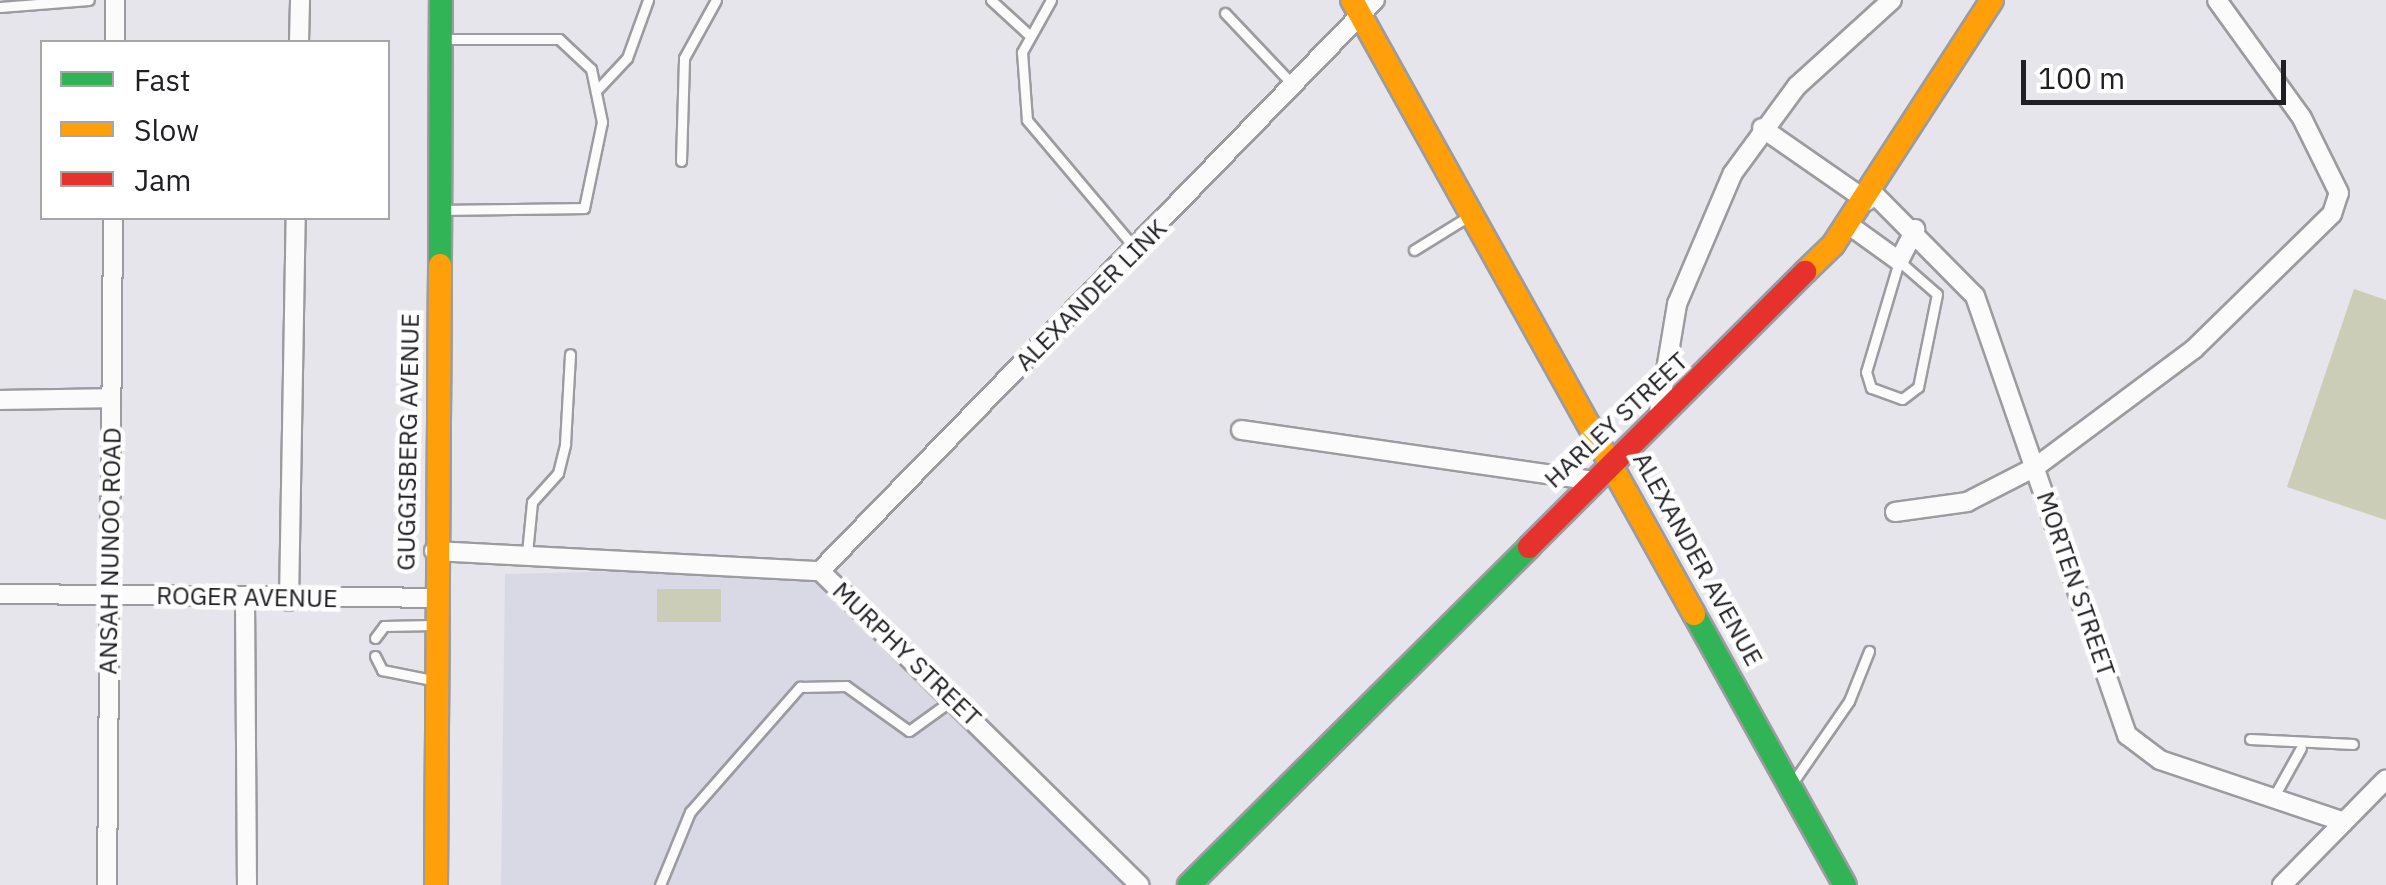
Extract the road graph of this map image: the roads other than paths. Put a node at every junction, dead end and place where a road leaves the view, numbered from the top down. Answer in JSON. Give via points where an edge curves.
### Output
{"nodes":[{"id":1,"x":89,"y":0,"type":"edge"},
{"id":2,"x":115,"y":0,"type":"edge"},
{"id":3,"x":300,"y":0,"type":"edge"},
{"id":4,"x":441,"y":0,"type":"edge"},
{"id":5,"x":648,"y":0,"type":"edge"},
{"id":6,"x":716,"y":0,"type":"edge"},
{"id":7,"x":992,"y":0,"type":"edge"},
{"id":8,"x":1051,"y":0,"type":"edge"},
{"id":9,"x":1892,"y":0,"type":"edge"},
{"id":10,"x":1992,"y":0,"type":"edge"},
{"id":11,"x":2217,"y":0,"type":"edge"},
{"id":12,"x":1362,"y":6,"type":"edge"},
{"id":13,"x":0,"y":7,"type":"edge"},
{"id":14,"x":1225,"y":13,"type":"dead end"},
{"id":15,"x":1027,"y":33,"type":"junction"},
{"id":16,"x":441,"y":39,"type":"junction"},
{"id":17,"x":115,"y":40,"type":"edge"},
{"id":18,"x":300,"y":40,"type":"edge"},
{"id":19,"x":1295,"y":88,"type":"junction"},
{"id":20,"x":596,"y":91,"type":"junction"},
{"id":21,"x":1762,"y":128,"type":"junction"},
{"id":22,"x":681,"y":161,"type":"dead end"},
{"id":23,"x":1870,"y":196,"type":"junction"},
{"id":24,"x":439,"y":210,"type":"junction"},
{"id":25,"x":1476,"y":212,"type":"junction"},
{"id":26,"x":113,"y":220,"type":"edge"},
{"id":27,"x":296,"y":220,"type":"edge"},
{"id":28,"x":1848,"y":224,"type":"junction"},
{"id":29,"x":1915,"y":229,"type":"junction"},
{"id":30,"x":1136,"y":249,"type":"junction"},
{"id":31,"x":1414,"y":250,"type":"dead end"},
{"id":32,"x":1900,"y":261,"type":"junction"},
{"id":33,"x":570,"y":354,"type":"dead end"},
{"id":34,"x":111,"y":398,"type":"junction"},
{"id":35,"x":0,"y":400,"type":"edge"},
{"id":36,"x":1658,"y":418,"type":"junction"},
{"id":37,"x":1242,"y":430,"type":"dead end"},
{"id":38,"x":1612,"y":461,"type":"junction"},
{"id":39,"x":2037,"y":466,"type":"junction"},
{"id":40,"x":1588,"y":480,"type":"junction"},
{"id":41,"x":1894,"y":512,"type":"dead end"},
{"id":42,"x":434,"y":551,"type":"junction"},
{"id":43,"x":527,"y":553,"type":"junction"},
{"id":44,"x":820,"y":570,"type":"junction"},
{"id":45,"x":110,"y":593,"type":"junction"},
{"id":46,"x":0,"y":594,"type":"edge"},
{"id":47,"x":434,"y":598,"type":"junction"},
{"id":48,"x":244,"y":600,"type":"junction"},
{"id":49,"x":290,"y":601,"type":"junction"},
{"id":50,"x":434,"y":625,"type":"junction"},
{"id":51,"x":375,"y":638,"type":"dead end"},
{"id":52,"x":1869,"y":651,"type":"dead end"},
{"id":53,"x":375,"y":656,"type":"dead end"},
{"id":54,"x":434,"y":680,"type":"junction"},
{"id":55,"x":954,"y":699,"type":"junction"},
{"id":56,"x":2250,"y":739,"type":"dead end"},
{"id":57,"x":2353,"y":744,"type":"dead end"},
{"id":58,"x":2302,"y":748,"type":"junction"},
{"id":59,"x":2386,"y":778,"type":"edge"},
{"id":60,"x":1790,"y":786,"type":"junction"},
{"id":61,"x":2273,"y":798,"type":"junction"},
{"id":62,"x":2344,"y":822,"type":"junction"},
{"id":63,"x":107,"y":885,"type":"edge"},
{"id":64,"x":247,"y":885,"type":"edge"},
{"id":65,"x":436,"y":885,"type":"edge"},
{"id":66,"x":660,"y":885,"type":"edge"},
{"id":67,"x":1140,"y":885,"type":"edge"},
{"id":68,"x":1189,"y":885,"type":"edge"},
{"id":69,"x":1844,"y":885,"type":"edge"},
{"id":70,"x":2282,"y":885,"type":"edge"}],
"edges":[{"from":1,"to":13,"type":"lane"},
{"from":2,"to":17,"type":"street"},
{"from":3,"to":18,"type":"street"},
{"from":4,"to":16,"type":"street","name":"GUGGISBERG AVENUE"},
{"from":5,"to":20,"type":"lane","via":[[628,58]]},
{"from":6,"to":22,"type":"lane","via":[[684,58]]},
{"from":7,"to":15,"type":"lane"},
{"from":8,"to":15,"type":"lane"},
{"from":9,"to":21,"type":"street"},
{"from":10,"to":23,"type":"street","name":"HARLEY STREET"},
{"from":11,"to":39,"type":"street","via":[[2302,118],[2339,202],[2194,350]]},
{"from":12,"to":19,"type":"street","name":"ALEXANDER LINK"},
{"from":12,"to":25,"type":"street","name":"ALEXANDER AVENUE"},
{"from":14,"to":19,"type":"lane"},
{"from":15,"to":30,"type":"lane","via":[[1027,120]]},
{"from":16,"to":20,"type":"lane","via":[[559,39],[591,69]]},
{"from":16,"to":24,"type":"street","name":"GUGGISBERG AVENUE"},
{"from":19,"to":30,"type":"street","name":"ALEXANDER LINK"},
{"from":20,"to":24,"type":"lane","via":[[597,180],[584,208]]},
{"from":21,"to":23,"type":"street","name":"MORTEN STREET"},
{"from":21,"to":36,"type":"street","via":[[1677,304]]},
{"from":23,"to":28,"type":"street","name":"HARLEY STREET"},
{"from":23,"to":29,"type":"street","name":"MORTEN STREET"},
{"from":24,"to":42,"type":"street","name":"GUGGISBERG AVENUE"},
{"from":25,"to":31,"type":"lane"},
{"from":25,"to":38,"type":"street","name":"ALEXANDER AVENUE"},
{"from":26,"to":34,"type":"street","name":"ANSAH NUNOO ROAD"},
{"from":27,"to":49,"type":"street"},
{"from":28,"to":32,"type":"street"},
{"from":28,"to":36,"type":"street","name":"HARLEY STREET"},
{"from":29,"to":32,"type":"street"},
{"from":29,"to":39,"type":"street","name":"MORTEN STREET","via":[[1975,296]]},
{"from":30,"to":44,"type":"street","name":"ALEXANDER LINK"},
{"from":32,"to":32,"type":"lane","via":[[1937,294],[1918,387],[1902,399],[1878,393],[1866,372]]},
{"from":33,"to":43,"type":"lane","via":[[565,444],[558,474],[532,502]]},
{"from":34,"to":35,"type":"street"},
{"from":34,"to":45,"type":"street","name":"ANSAH NUNOO ROAD"},
{"from":36,"to":38,"type":"street","name":"HARLEY STREET"},
{"from":37,"to":40,"type":"street"},
{"from":38,"to":40,"type":"street","name":"HARLEY STREET"},
{"from":38,"to":60,"type":"street","name":"ALEXANDER AVENUE"},
{"from":39,"to":41,"type":"street","via":[[1967,502]]},
{"from":39,"to":61,"type":"street","name":"MORTEN STREET","via":[[2127,735],[2160,760]]},
{"from":40,"to":68,"type":"street","name":"HARLEY STREET","via":[[1489,590]]},
{"from":42,"to":43,"type":"street","name":"MURPHY STREET"},
{"from":42,"to":47,"type":"street","name":"GUGGISBERG AVENUE"},
{"from":43,"to":44,"type":"street","name":"MURPHY STREET"},
{"from":44,"to":55,"type":"street","name":"MURPHY STREET"},
{"from":45,"to":46,"type":"street","name":"ROGER AVENUE"},
{"from":45,"to":48,"type":"street","name":"ROGER AVENUE"},
{"from":45,"to":63,"type":"street","name":"ANSAH NUNOO ROAD"},
{"from":47,"to":49,"type":"street","name":"ROGER AVENUE"},
{"from":47,"to":50,"type":"street","name":"GUGGISBERG AVENUE"},
{"from":48,"to":49,"type":"street","name":"ROGER AVENUE"},
{"from":48,"to":64,"type":"street"},
{"from":50,"to":51,"type":"lane","via":[[384,626]]},
{"from":50,"to":54,"type":"street","name":"GUGGISBERG AVENUE"},
{"from":52,"to":60,"type":"lane","via":[[1849,701]]},
{"from":53,"to":54,"type":"lane","via":[[382,670]]},
{"from":54,"to":65,"type":"street","name":"GUGGISBERG AVENUE"},
{"from":55,"to":66,"type":"lane","via":[[909,731],[846,686],[800,687],[690,812]]},
{"from":55,"to":67,"type":"street","name":"MURPHY STREET"},
{"from":56,"to":58,"type":"lane"},
{"from":57,"to":58,"type":"lane"},
{"from":58,"to":61,"type":"lane"},
{"from":59,"to":62,"type":"street"},
{"from":60,"to":69,"type":"street","name":"ALEXANDER AVENUE"},
{"from":61,"to":62,"type":"street","name":"MORTEN STREET"},
{"from":62,"to":70,"type":"street"}]}
